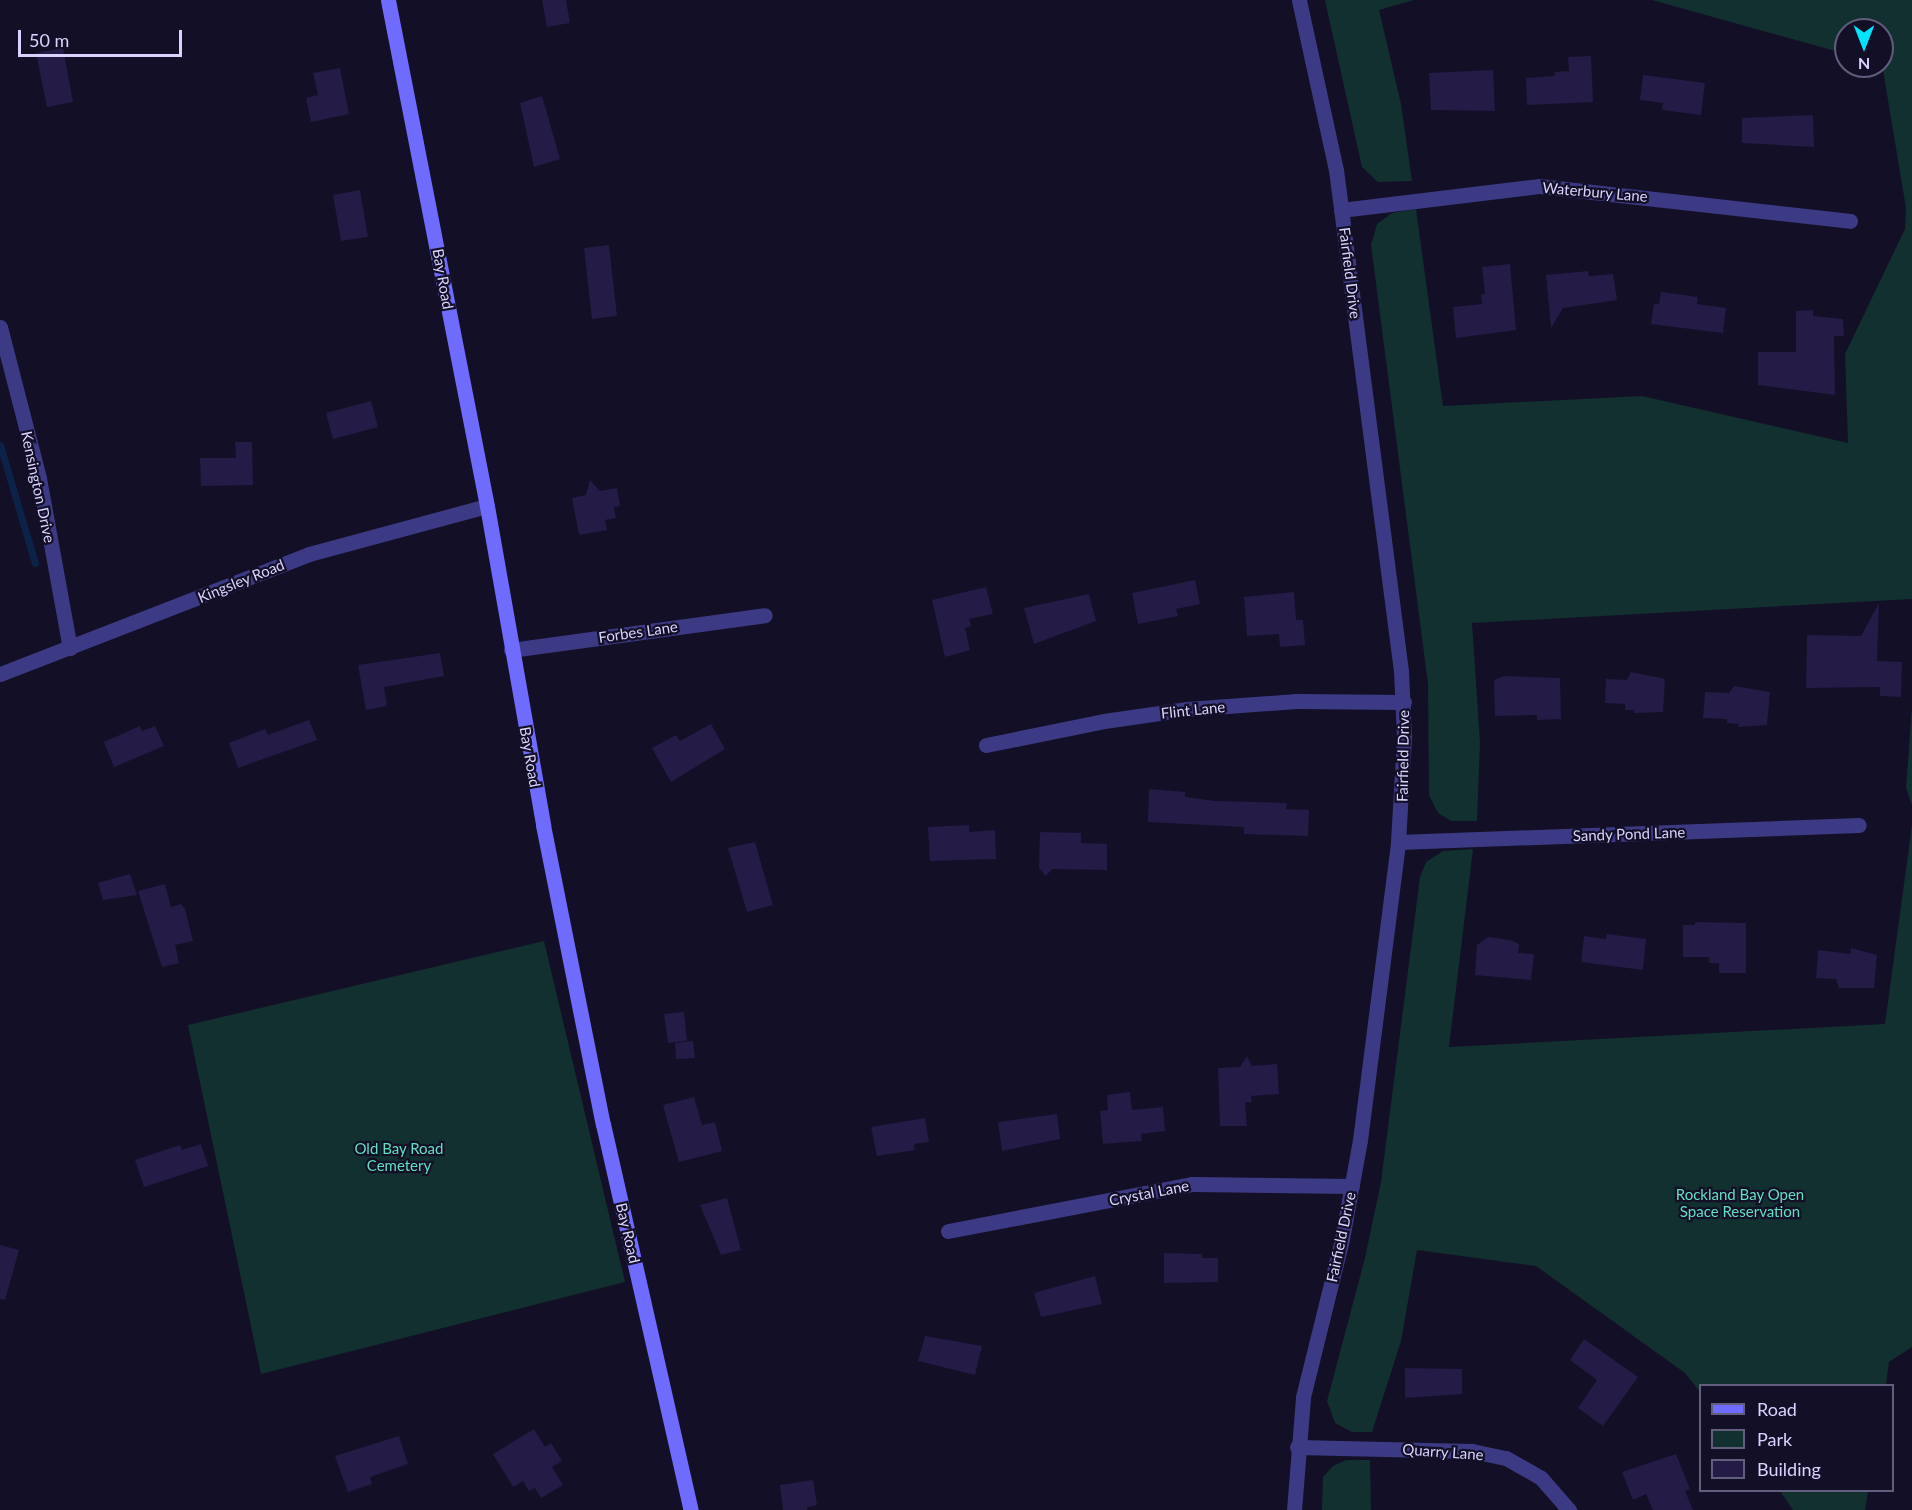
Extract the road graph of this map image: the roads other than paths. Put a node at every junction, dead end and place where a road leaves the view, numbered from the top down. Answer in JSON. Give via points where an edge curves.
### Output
{"nodes":[{"id":1,"x":388,"y":0,"type":"edge"},
{"id":2,"x":1299,"y":0,"type":"edge"},
{"id":3,"x":1341,"y":210,"type":"junction"},
{"id":4,"x":1850,"y":222,"type":"dead end"},
{"id":5,"x":0,"y":327,"type":"edge"},
{"id":6,"x":487,"y":506,"type":"junction"},
{"id":7,"x":765,"y":615,"type":"dead end"},
{"id":8,"x":70,"y":648,"type":"junction"},
{"id":9,"x":511,"y":650,"type":"junction"},
{"id":10,"x":0,"y":674,"type":"edge"},
{"id":11,"x":1404,"y":702,"type":"junction"},
{"id":12,"x":986,"y":745,"type":"dead end"},
{"id":13,"x":1859,"y":825,"type":"dead end"},
{"id":14,"x":1398,"y":842,"type":"junction"},
{"id":15,"x":1353,"y":1186,"type":"junction"},
{"id":16,"x":948,"y":1231,"type":"dead end"},
{"id":17,"x":1297,"y":1447,"type":"junction"},
{"id":18,"x":691,"y":1510,"type":"edge"},
{"id":19,"x":1294,"y":1510,"type":"edge"},
{"id":20,"x":1569,"y":1510,"type":"edge"}],
"edges":[{"from":1,"to":6,"type":"main road","name":"Bay Road"},
{"from":2,"to":3,"type":"street","name":"Fairfield Drive","via":[[1324,106]]},
{"from":3,"to":4,"type":"street","name":"Waterbury Lane","via":[[1539,186]]},
{"from":3,"to":11,"type":"street","name":"Fairfield Drive"},
{"from":5,"to":8,"type":"street","name":"Kensington Drive","via":[[41,488]]},
{"from":6,"to":8,"type":"street","name":"Kingsley Road","via":[[309,554]]},
{"from":6,"to":9,"type":"main road","name":"Bay Road"},
{"from":7,"to":9,"type":"street","name":"Forbes Lane"},
{"from":8,"to":10,"type":"street","name":"Kingsley Road"},
{"from":9,"to":18,"type":"main road","name":"Bay Road","via":[[603,1124]]},
{"from":11,"to":12,"type":"street","name":"Flint Lane","via":[[1297,701],[1187,710],[1104,721]]},
{"from":11,"to":14,"type":"street","name":"Fairfield Drive"},
{"from":13,"to":14,"type":"street","name":"Sandy Pond Lane"},
{"from":14,"to":15,"type":"street","name":"Fairfield Drive"},
{"from":15,"to":16,"type":"street","name":"Crystal Lane","via":[[1192,1184]]},
{"from":15,"to":17,"type":"street","name":"Fairfield Drive","via":[[1303,1397]]},
{"from":17,"to":19,"type":"street","name":"Fairfield Drive"},
{"from":17,"to":20,"type":"street","name":"Quarry Lane","via":[[1472,1451],[1506,1458],[1541,1478]]}]}
